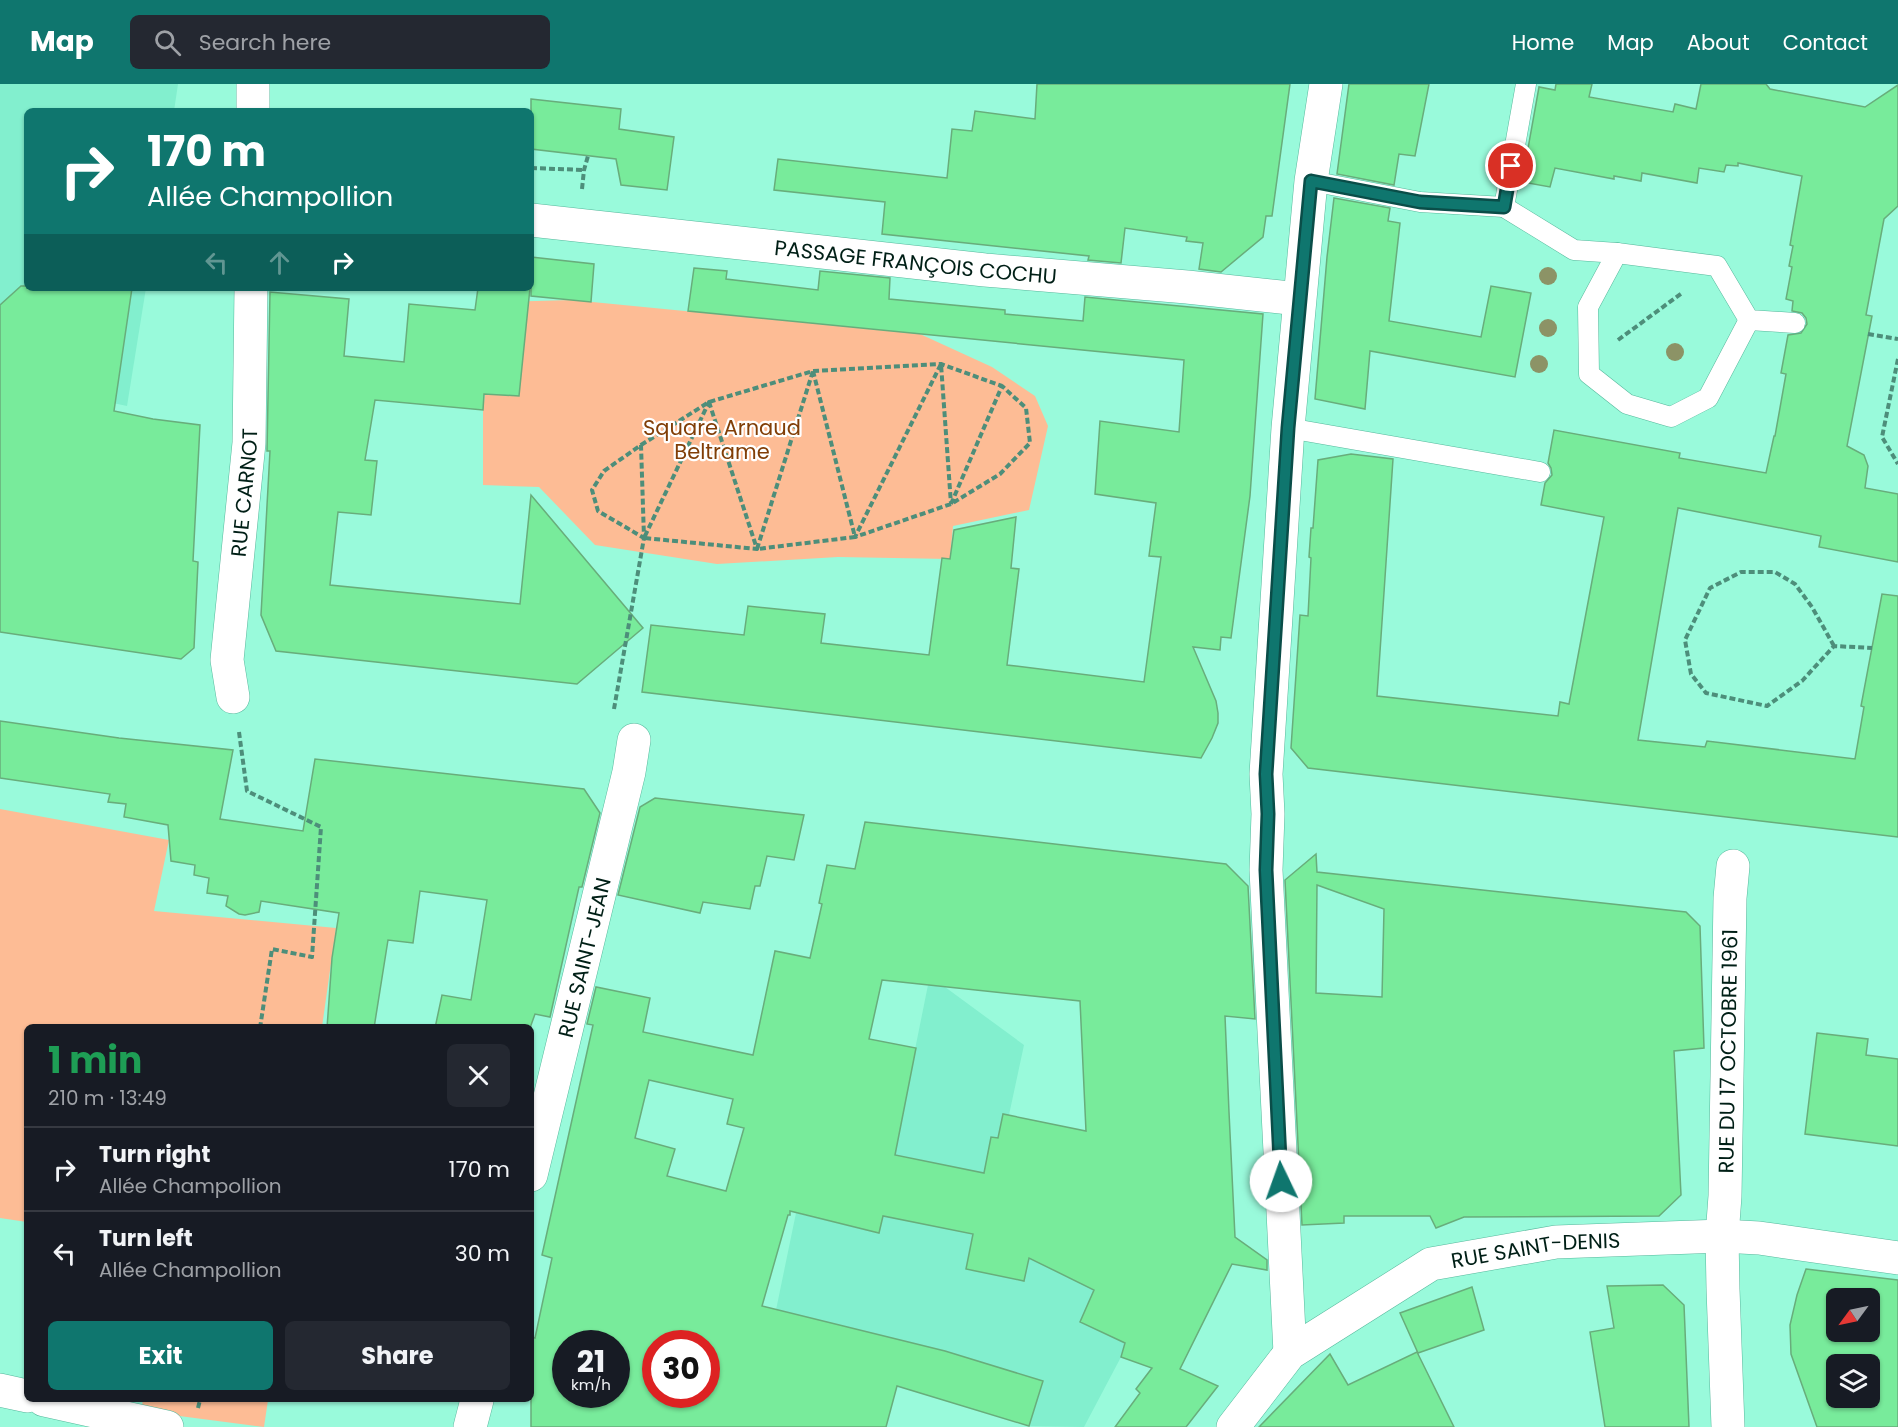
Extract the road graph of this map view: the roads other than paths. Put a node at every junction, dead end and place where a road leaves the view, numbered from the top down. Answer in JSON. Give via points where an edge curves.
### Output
{"nodes":[{"id":1,"x":254,"y":84,"type":"edge"},
{"id":2,"x":1326,"y":84,"type":"edge"},
{"id":3,"x":1526,"y":84,"type":"edge"},
{"id":4,"x":253,"y":108,"type":"edge"},
{"id":5,"x":1311,"y":181,"type":"junction"},
{"id":6,"x":1504,"y":207,"type":"junction"},
{"id":7,"x":534,"y":220,"type":"edge"},
{"id":8,"x":1617,"y":253,"type":"junction"},
{"id":9,"x":251,"y":291,"type":"edge"},
{"id":10,"x":1299,"y":299,"type":"junction"},
{"id":11,"x":1749,"y":320,"type":"junction"},
{"id":12,"x":1795,"y":323,"type":"dead end"},
{"id":13,"x":1288,"y":428,"type":"junction"},
{"id":14,"x":1540,"y":472,"type":"dead end"},
{"id":15,"x":233,"y":697,"type":"road end"},
{"id":16,"x":634,"y":740,"type":"dead end"},
{"id":17,"x":1733,"y":866,"type":"dead end"},
{"id":18,"x":534,"y":1163,"type":"edge"},
{"id":19,"x":1722,"y":1236,"type":"junction"},
{"id":20,"x":1898,"y":1258,"type":"edge"},
{"id":21,"x":1290,"y":1353,"type":"junction"},
{"id":22,"x":0,"y":1390,"type":"edge"},
{"id":23,"x":24,"y":1395,"type":"edge"},
{"id":24,"x":53,"y":1402,"type":"edge"},
{"id":25,"x":476,"y":1402,"type":"edge"},
{"id":26,"x":167,"y":1427,"type":"edge"},
{"id":27,"x":470,"y":1427,"type":"edge"},
{"id":28,"x":1233,"y":1427,"type":"edge"},
{"id":29,"x":1728,"y":1427,"type":"edge"}],
"edges":[{"from":1,"to":4,"type":"street"},
{"from":2,"to":5,"type":"street"},
{"from":3,"to":6,"type":"lane"},
{"from":5,"to":6,"type":"lane","via":[[1420,202]]},
{"from":5,"to":10,"type":"street"},
{"from":6,"to":8,"type":"lane","via":[[1574,250]]},
{"from":7,"to":10,"type":"street","name":"PASSAGE FRANÇOIS COCHU","via":[[985,270]]},
{"from":8,"to":11,"type":"lane","via":[[1718,266]]},
{"from":8,"to":11,"type":"lane","via":[[1588,307],[1588,362],[1589,374],[1628,404],[1671,417],[1708,398]]},
{"from":9,"to":15,"type":"street","name":"RUE CARNOT","via":[[249,443],[227,660]]},
{"from":10,"to":13,"type":"street"},
{"from":11,"to":12,"type":"lane"},
{"from":13,"to":14,"type":"lane"},
{"from":13,"to":21,"type":"street","via":[[1266,774],[1266,870]]},
{"from":16,"to":18,"type":"street","name":"RUE SAINT-JEAN"},
{"from":17,"to":19,"type":"street","name":"RUE DU 17 OCTOBRE 1961"},
{"from":19,"to":20,"type":"street","name":"RUE SAINT-DENIS"},
{"from":19,"to":21,"type":"street","name":"RUE SAINT-DENIS","via":[[1556,1242],[1431,1264]]},
{"from":19,"to":29,"type":"street","name":"RUE DU 17 OCTOBRE 1961"},
{"from":21,"to":28,"type":"street","name":"RUE SAINT-DENIS"},
{"from":22,"to":23,"type":"street"},
{"from":24,"to":26,"type":"street"},
{"from":25,"to":27,"type":"street"}]}
